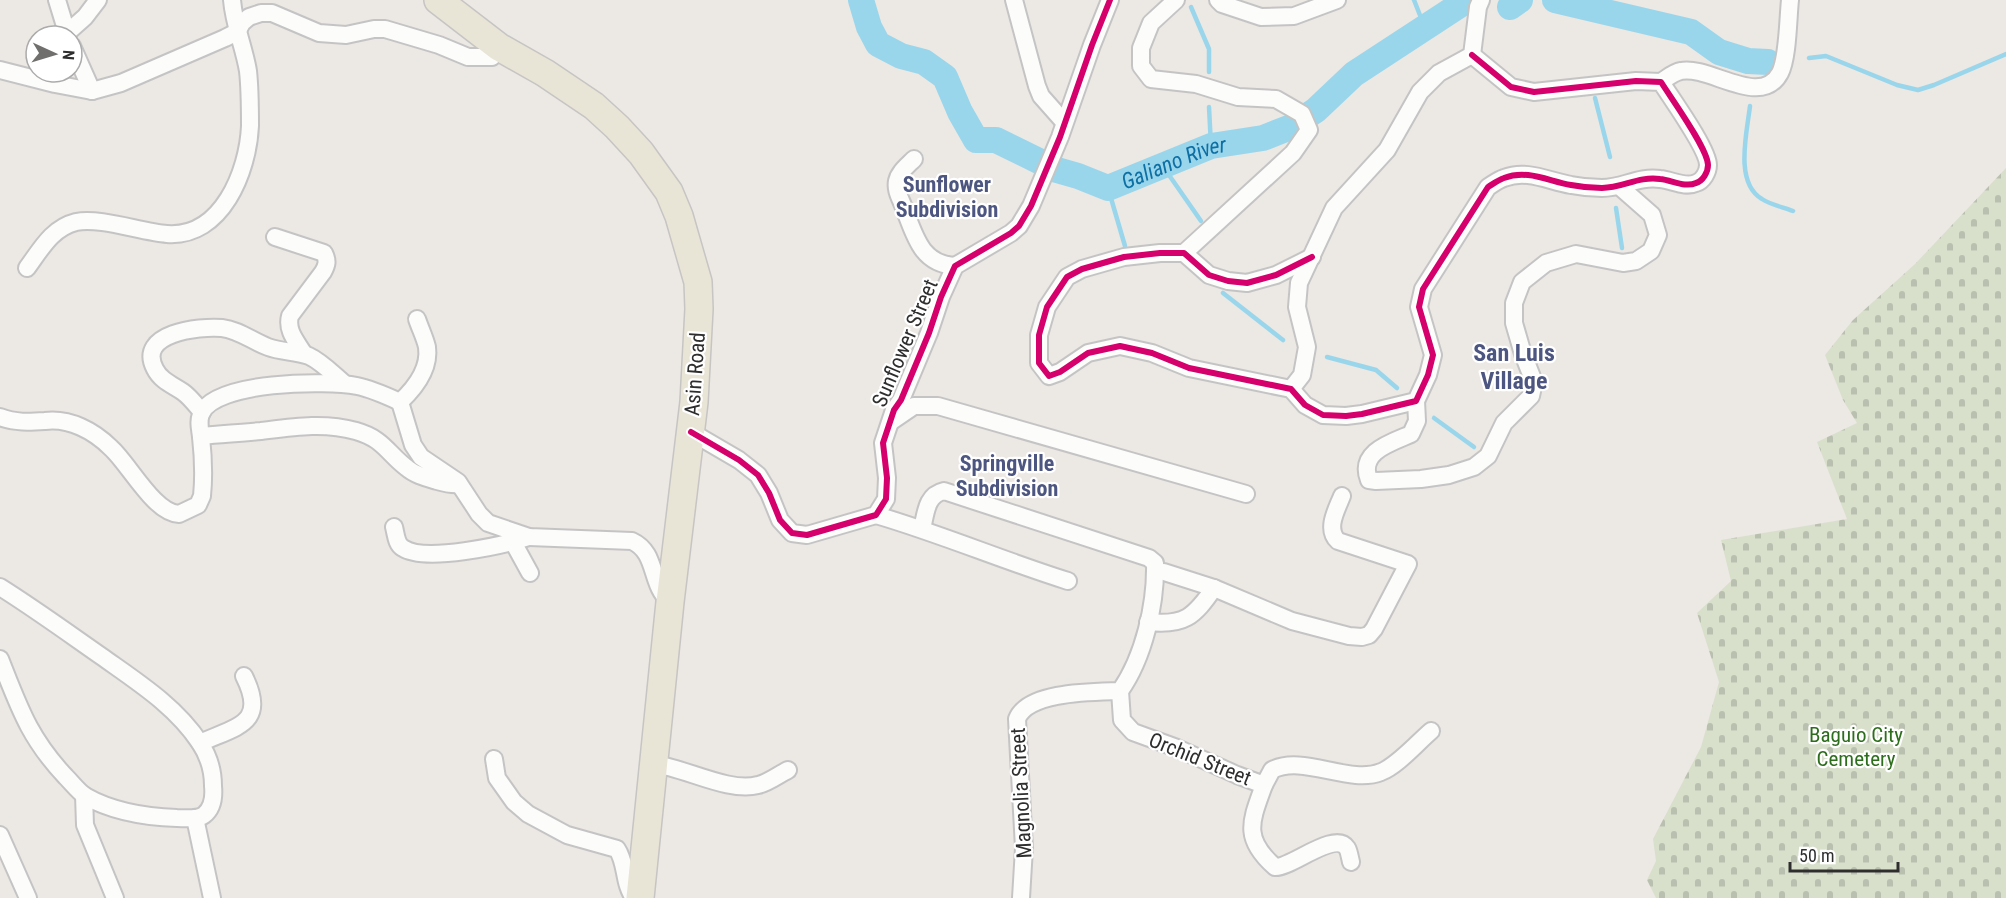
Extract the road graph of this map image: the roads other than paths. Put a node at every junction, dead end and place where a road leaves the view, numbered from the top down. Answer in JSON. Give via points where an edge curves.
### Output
{"nodes":[{"id":1,"x":57,"y":0,"type":"edge"},
{"id":2,"x":98,"y":0,"type":"edge"},
{"id":3,"x":232,"y":0,"type":"edge"},
{"id":4,"x":438,"y":0,"type":"edge"},
{"id":5,"x":1014,"y":0,"type":"edge"},
{"id":6,"x":1110,"y":0,"type":"edge"},
{"id":7,"x":1176,"y":0,"type":"edge"},
{"id":8,"x":1218,"y":0,"type":"edge"},
{"id":9,"x":1337,"y":0,"type":"edge"},
{"id":10,"x":1481,"y":0,"type":"edge"},
{"id":11,"x":1790,"y":0,"type":"edge"},
{"id":12,"x":65,"y":24,"type":"edge"},
{"id":13,"x":79,"y":24,"type":"edge"},
{"id":14,"x":237,"y":32,"type":"junction"},
{"id":15,"x":500,"y":47,"type":"junction"},
{"id":16,"x":1472,"y":54,"type":"junction"},
{"id":17,"x":0,"y":70,"type":"edge"},
{"id":18,"x":84,"y":73,"type":"edge"},
{"id":19,"x":1661,"y":82,"type":"junction"},
{"id":20,"x":92,"y":91,"type":"junction"},
{"id":21,"x":1062,"y":130,"type":"junction"},
{"id":22,"x":914,"y":159,"type":"dead end"},
{"id":23,"x":1619,"y":186,"type":"junction"},
{"id":24,"x":275,"y":237,"type":"dead end"},
{"id":25,"x":1184,"y":253,"type":"junction"},
{"id":26,"x":1312,"y":257,"type":"junction"},
{"id":27,"x":955,"y":266,"type":"junction"},
{"id":28,"x":27,"y":268,"type":"dead end"},
{"id":29,"x":417,"y":319,"type":"dead end"},
{"id":30,"x":304,"y":354,"type":"junction"},
{"id":31,"x":345,"y":384,"type":"junction"},
{"id":32,"x":1291,"y":388,"type":"junction"},
{"id":33,"x":1416,"y":401,"type":"junction"},
{"id":34,"x":400,"y":402,"type":"junction"},
{"id":35,"x":202,"y":412,"type":"junction"},
{"id":36,"x":0,"y":417,"type":"edge"},
{"id":37,"x":889,"y":423,"type":"junction"},
{"id":38,"x":691,"y":432,"type":"junction"},
{"id":39,"x":201,"y":436,"type":"junction"},
{"id":40,"x":460,"y":483,"type":"junction"},
{"id":41,"x":1246,"y":494,"type":"dead end"},
{"id":42,"x":1342,"y":496,"type":"dead end"},
{"id":43,"x":876,"y":515,"type":"junction"},
{"id":44,"x":394,"y":527,"type":"dead end"},
{"id":45,"x":922,"y":529,"type":"junction"},
{"id":46,"x":521,"y":539,"type":"junction"},
{"id":47,"x":1160,"y":568,"type":"junction"},
{"id":48,"x":530,"y":573,"type":"dead end"},
{"id":49,"x":1068,"y":581,"type":"dead end"},
{"id":50,"x":0,"y":586,"type":"edge"},
{"id":51,"x":1214,"y":588,"type":"junction"},
{"id":52,"x":670,"y":602,"type":"junction"},
{"id":53,"x":1148,"y":622,"type":"junction"},
{"id":54,"x":0,"y":659,"type":"edge"},
{"id":55,"x":244,"y":676,"type":"dead end"},
{"id":56,"x":1120,"y":691,"type":"junction"},
{"id":57,"x":1431,"y":731,"type":"dead end"},
{"id":58,"x":200,"y":743,"type":"junction"},
{"id":59,"x":494,"y":759,"type":"dead end"},
{"id":60,"x":653,"y":764,"type":"junction"},
{"id":61,"x":788,"y":770,"type":"dead end"},
{"id":62,"x":1264,"y":785,"type":"junction"},
{"id":63,"x":84,"y":795,"type":"junction"},
{"id":64,"x":195,"y":818,"type":"junction"},
{"id":65,"x":0,"y":835,"type":"edge"},
{"id":66,"x":1351,"y":862,"type":"dead end"},
{"id":67,"x":28,"y":898,"type":"edge"},
{"id":68,"x":115,"y":898,"type":"edge"},
{"id":69,"x":212,"y":898,"type":"edge"},
{"id":70,"x":634,"y":898,"type":"edge"},
{"id":71,"x":640,"y":898,"type":"edge"},
{"id":72,"x":1021,"y":898,"type":"edge"}],
"edges":[{"from":1,"to":12,"type":"street"},
{"from":2,"to":13,"type":"street"},
{"from":3,"to":14,"type":"street"},
{"from":4,"to":15,"type":"main road","name":"Asin Road"},
{"from":5,"to":21,"type":"street","via":[[1036,86]]},
{"from":6,"to":21,"type":"street","name":"Sunflower Street"},
{"from":7,"to":25,"type":"street","via":[[1151,23],[1141,48],[1141,66],[1151,79],[1196,84],[1238,98],[1276,99],[1302,114],[1308,130],[1293,153]]},
{"from":8,"to":9,"type":"street","via":[[1261,16],[1294,16]]},
{"from":10,"to":16,"type":"street"},
{"from":11,"to":19,"type":"street","via":[[1784,62],[1771,84],[1742,86],[1682,70]]},
{"from":14,"to":15,"type":"street","via":[[249,17],[272,13],[319,33],[346,35],[385,29],[468,57],[492,57]]},
{"from":14,"to":20,"type":"street","via":[[121,83]]},
{"from":14,"to":28,"type":"street","via":[[248,71],[250,128],[238,179],[217,212],[195,230],[168,234],[78,222],[50,236]]},
{"from":15,"to":38,"type":"main road","name":"Asin Road","via":[[594,106],[641,153],[669,192],[698,282]]},
{"from":16,"to":19,"type":"street","via":[[1511,87],[1534,92]]},
{"from":16,"to":26,"type":"street","via":[[1439,73],[1420,93],[1387,150],[1334,208]]},
{"from":17,"to":20,"type":"street"},
{"from":18,"to":20,"type":"street"},
{"from":19,"to":23,"type":"street","via":[[1703,150],[1708,164],[1705,176],[1696,183],[1659,178]]},
{"from":21,"to":27,"type":"street","name":"Sunflower Street","via":[[1019,226]]},
{"from":22,"to":27,"type":"street","via":[[898,178],[897,193],[924,252],[944,266]]},
{"from":23,"to":33,"type":"street","via":[[1570,185],[1519,174],[1488,188],[1423,289],[1419,307],[1432,355]]},
{"from":23,"to":33,"type":"street","via":[[1652,215],[1658,235],[1651,251],[1636,261],[1623,263],[1576,254],[1546,263],[1522,282],[1514,303],[1514,323],[1534,382],[1531,396],[1504,423],[1488,456],[1474,467],[1449,475],[1369,480],[1365,470],[1372,454],[1411,434],[1417,422]]},
{"from":24,"to":30,"type":"street","via":[[314,248],[327,258],[323,272],[288,322]]},
{"from":25,"to":26,"type":"street","via":[[1209,275],[1247,283],[1276,275]]},
{"from":25,"to":32,"type":"street","via":[[1124,257],[1068,277],[1047,307],[1039,335],[1039,363],[1049,376],[1088,353],[1120,346],[1152,353],[1189,368]]},
{"from":26,"to":32,"type":"street","via":[[1299,283],[1297,307],[1307,348],[1302,375]]},
{"from":27,"to":37,"type":"street","name":"Sunflower Street"},
{"from":29,"to":34,"type":"street","via":[[427,346],[426,364]]},
{"from":30,"to":31,"type":"street"},
{"from":30,"to":35,"type":"street","via":[[272,348],[224,328],[170,335],[152,348],[151,356],[159,375],[186,394]]},
{"from":31,"to":34,"type":"street"},
{"from":31,"to":35,"type":"street","via":[[318,382],[248,389],[213,400]]},
{"from":32,"to":33,"type":"street","via":[[1305,405],[1323,415],[1346,417]]},
{"from":34,"to":40,"type":"street","via":[[413,446],[421,457]]},
{"from":35,"to":39,"type":"street"},
{"from":36,"to":39,"type":"street","via":[[22,422],[69,422],[87,430],[111,447],[145,489],[174,514],[198,505],[202,496]]},
{"from":37,"to":41,"type":"street","name":"Sunflower Street","via":[[914,406],[938,406]]},
{"from":37,"to":43,"type":"street","name":"Sunflower Street","via":[[883,442],[886,498]]},
{"from":38,"to":43,"type":"street","via":[[758,475],[780,520],[792,533],[807,535]]},
{"from":38,"to":52,"type":"main road","name":"Asin Road"},
{"from":39,"to":40,"type":"street","via":[[292,426],[334,426],[374,438],[408,470],[421,476]]},
{"from":40,"to":46,"type":"street","via":[[488,523]]},
{"from":42,"to":51,"type":"street","via":[[1331,529],[1333,536],[1408,564],[1369,635],[1349,636],[1292,621]]},
{"from":43,"to":45,"type":"street"},
{"from":44,"to":46,"type":"street","via":[[398,543],[414,552],[474,551]]},
{"from":45,"to":47,"type":"street","via":[[932,497],[944,491],[1149,558]]},
{"from":45,"to":49,"type":"street"},
{"from":46,"to":48,"type":"street"},
{"from":46,"to":52,"type":"street","via":[[632,541],[644,548],[657,585]]},
{"from":47,"to":51,"type":"street"},
{"from":47,"to":53,"type":"street"},
{"from":50,"to":58,"type":"street","via":[[175,712]]},
{"from":51,"to":53,"type":"street","via":[[1193,613],[1179,622]]},
{"from":52,"to":60,"type":"main road","name":"Asin Road"},
{"from":53,"to":56,"type":"street","via":[[1141,650]]},
{"from":54,"to":63,"type":"street","via":[[27,726],[48,758]]},
{"from":55,"to":58,"type":"street","via":[[252,692],[253,711],[239,726]]},
{"from":56,"to":62,"type":"street","name":"Orchid Street","via":[[1122,720],[1133,732]]},
{"from":56,"to":72,"type":"street","name":"Magnolia Street","via":[[1050,698],[1019,713],[1024,848]]},
{"from":57,"to":62,"type":"street","name":"Orchid Street","via":[[1378,774],[1286,765],[1272,770]]},
{"from":58,"to":64,"type":"street","via":[[212,774],[213,800],[204,815]]},
{"from":59,"to":70,"type":"street","via":[[501,784],[528,814],[567,835],[617,849]]},
{"from":60,"to":61,"type":"street","via":[[670,765],[698,777],[747,787],[760,785]]},
{"from":60,"to":71,"type":"main road","name":"Asin Road"},
{"from":62,"to":66,"type":"street","via":[[1251,831],[1257,847],[1275,867],[1290,864],[1331,843],[1343,844]]},
{"from":63,"to":64,"type":"street","via":[[147,817]]},
{"from":63,"to":68,"type":"street","via":[[85,825]]},
{"from":64,"to":69,"type":"street"},
{"from":65,"to":67,"type":"street"}]}
